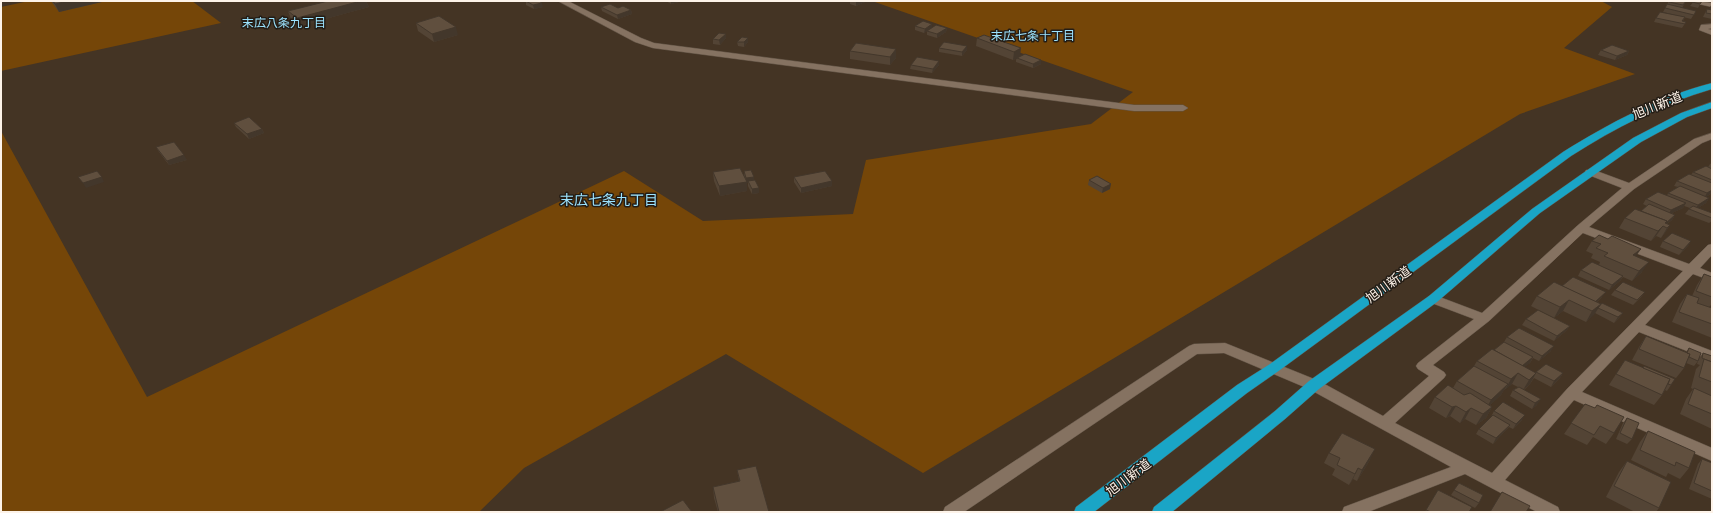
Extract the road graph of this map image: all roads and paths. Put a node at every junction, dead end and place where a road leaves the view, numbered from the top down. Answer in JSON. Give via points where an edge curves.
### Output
{"nodes":[{"id":1,"x":562,"y":1,"type":"edge"},
{"id":2,"x":1697,"y":1,"type":"edge"},
{"id":3,"x":1712,"y":5,"type":"edge"},
{"id":4,"x":1712,"y":26,"type":"edge"},
{"id":5,"x":1712,"y":33,"type":"edge"},
{"id":6,"x":1712,"y":86,"type":"edge"},
{"id":7,"x":1712,"y":105,"type":"edge"},
{"id":8,"x":1183,"y":108,"type":"dead end"},
{"id":9,"x":1712,"y":136,"type":"edge"},
{"id":10,"x":1590,"y":172,"type":"junction"},
{"id":11,"x":1630,"y":187,"type":"junction"},
{"id":12,"x":1581,"y":228,"type":"junction"},
{"id":13,"x":1712,"y":248,"type":"edge"},
{"id":14,"x":1690,"y":269,"type":"junction"},
{"id":15,"x":1712,"y":277,"type":"edge"},
{"id":16,"x":1433,"y":299,"type":"junction"},
{"id":17,"x":1484,"y":318,"type":"junction"},
{"id":18,"x":1636,"y":326,"type":"junction"},
{"id":19,"x":1712,"y":356,"type":"edge"},
{"id":20,"x":1275,"y":367,"type":"junction"},
{"id":21,"x":1314,"y":385,"type":"junction"},
{"id":22,"x":1572,"y":393,"type":"junction"},
{"id":23,"x":1385,"y":423,"type":"junction"},
{"id":24,"x":1712,"y":455,"type":"edge"},
{"id":25,"x":1467,"y":467,"type":"junction"},
{"id":26,"x":1494,"y":482,"type":"junction"},
{"id":27,"x":951,"y":512,"type":"edge"},
{"id":28,"x":1082,"y":512,"type":"edge"},
{"id":29,"x":1160,"y":512,"type":"edge"},
{"id":30,"x":1350,"y":512,"type":"edge"},
{"id":31,"x":1552,"y":512,"type":"edge"}],
"edges":[{"from":1,"to":8,"type":"street","via":[[638,40],[653,45],[1134,108]]},
{"from":2,"to":3,"type":"street"},
{"from":4,"to":5,"type":"street","via":[[1704,27],[1703,30]]},
{"from":6,"to":20,"type":"highway","name":"旭川新道","via":[[1664,101],[1604,130]]},
{"from":7,"to":10,"type":"highway","name":"旭川新道","via":[[1637,140]]},
{"from":9,"to":11,"type":"street","via":[[1698,141]]},
{"from":10,"to":11,"type":"street"},
{"from":10,"to":16,"type":"highway","name":"旭川新道","via":[[1536,211]]},
{"from":11,"to":12,"type":"street"},
{"from":12,"to":14,"type":"street"},
{"from":12,"to":17,"type":"street"},
{"from":13,"to":14,"type":"street"},
{"from":14,"to":15,"type":"street"},
{"from":14,"to":18,"type":"street"},
{"from":16,"to":17,"type":"street"},
{"from":16,"to":21,"type":"highway","name":"旭川新道"},
{"from":17,"to":23,"type":"street","via":[[1423,366],[1439,375]]},
{"from":18,"to":19,"type":"street"},
{"from":18,"to":22,"type":"street"},
{"from":20,"to":21,"type":"street"},
{"from":20,"to":27,"type":"street","via":[[1226,348],[1194,349]]},
{"from":20,"to":28,"type":"highway","name":"旭川新道"},
{"from":21,"to":23,"type":"street"},
{"from":21,"to":29,"type":"highway","name":"旭川新道"},
{"from":22,"to":24,"type":"street"},
{"from":22,"to":26,"type":"street"},
{"from":23,"to":25,"type":"street"},
{"from":25,"to":26,"type":"street"},
{"from":25,"to":30,"type":"street"},
{"from":26,"to":31,"type":"street"}]}
